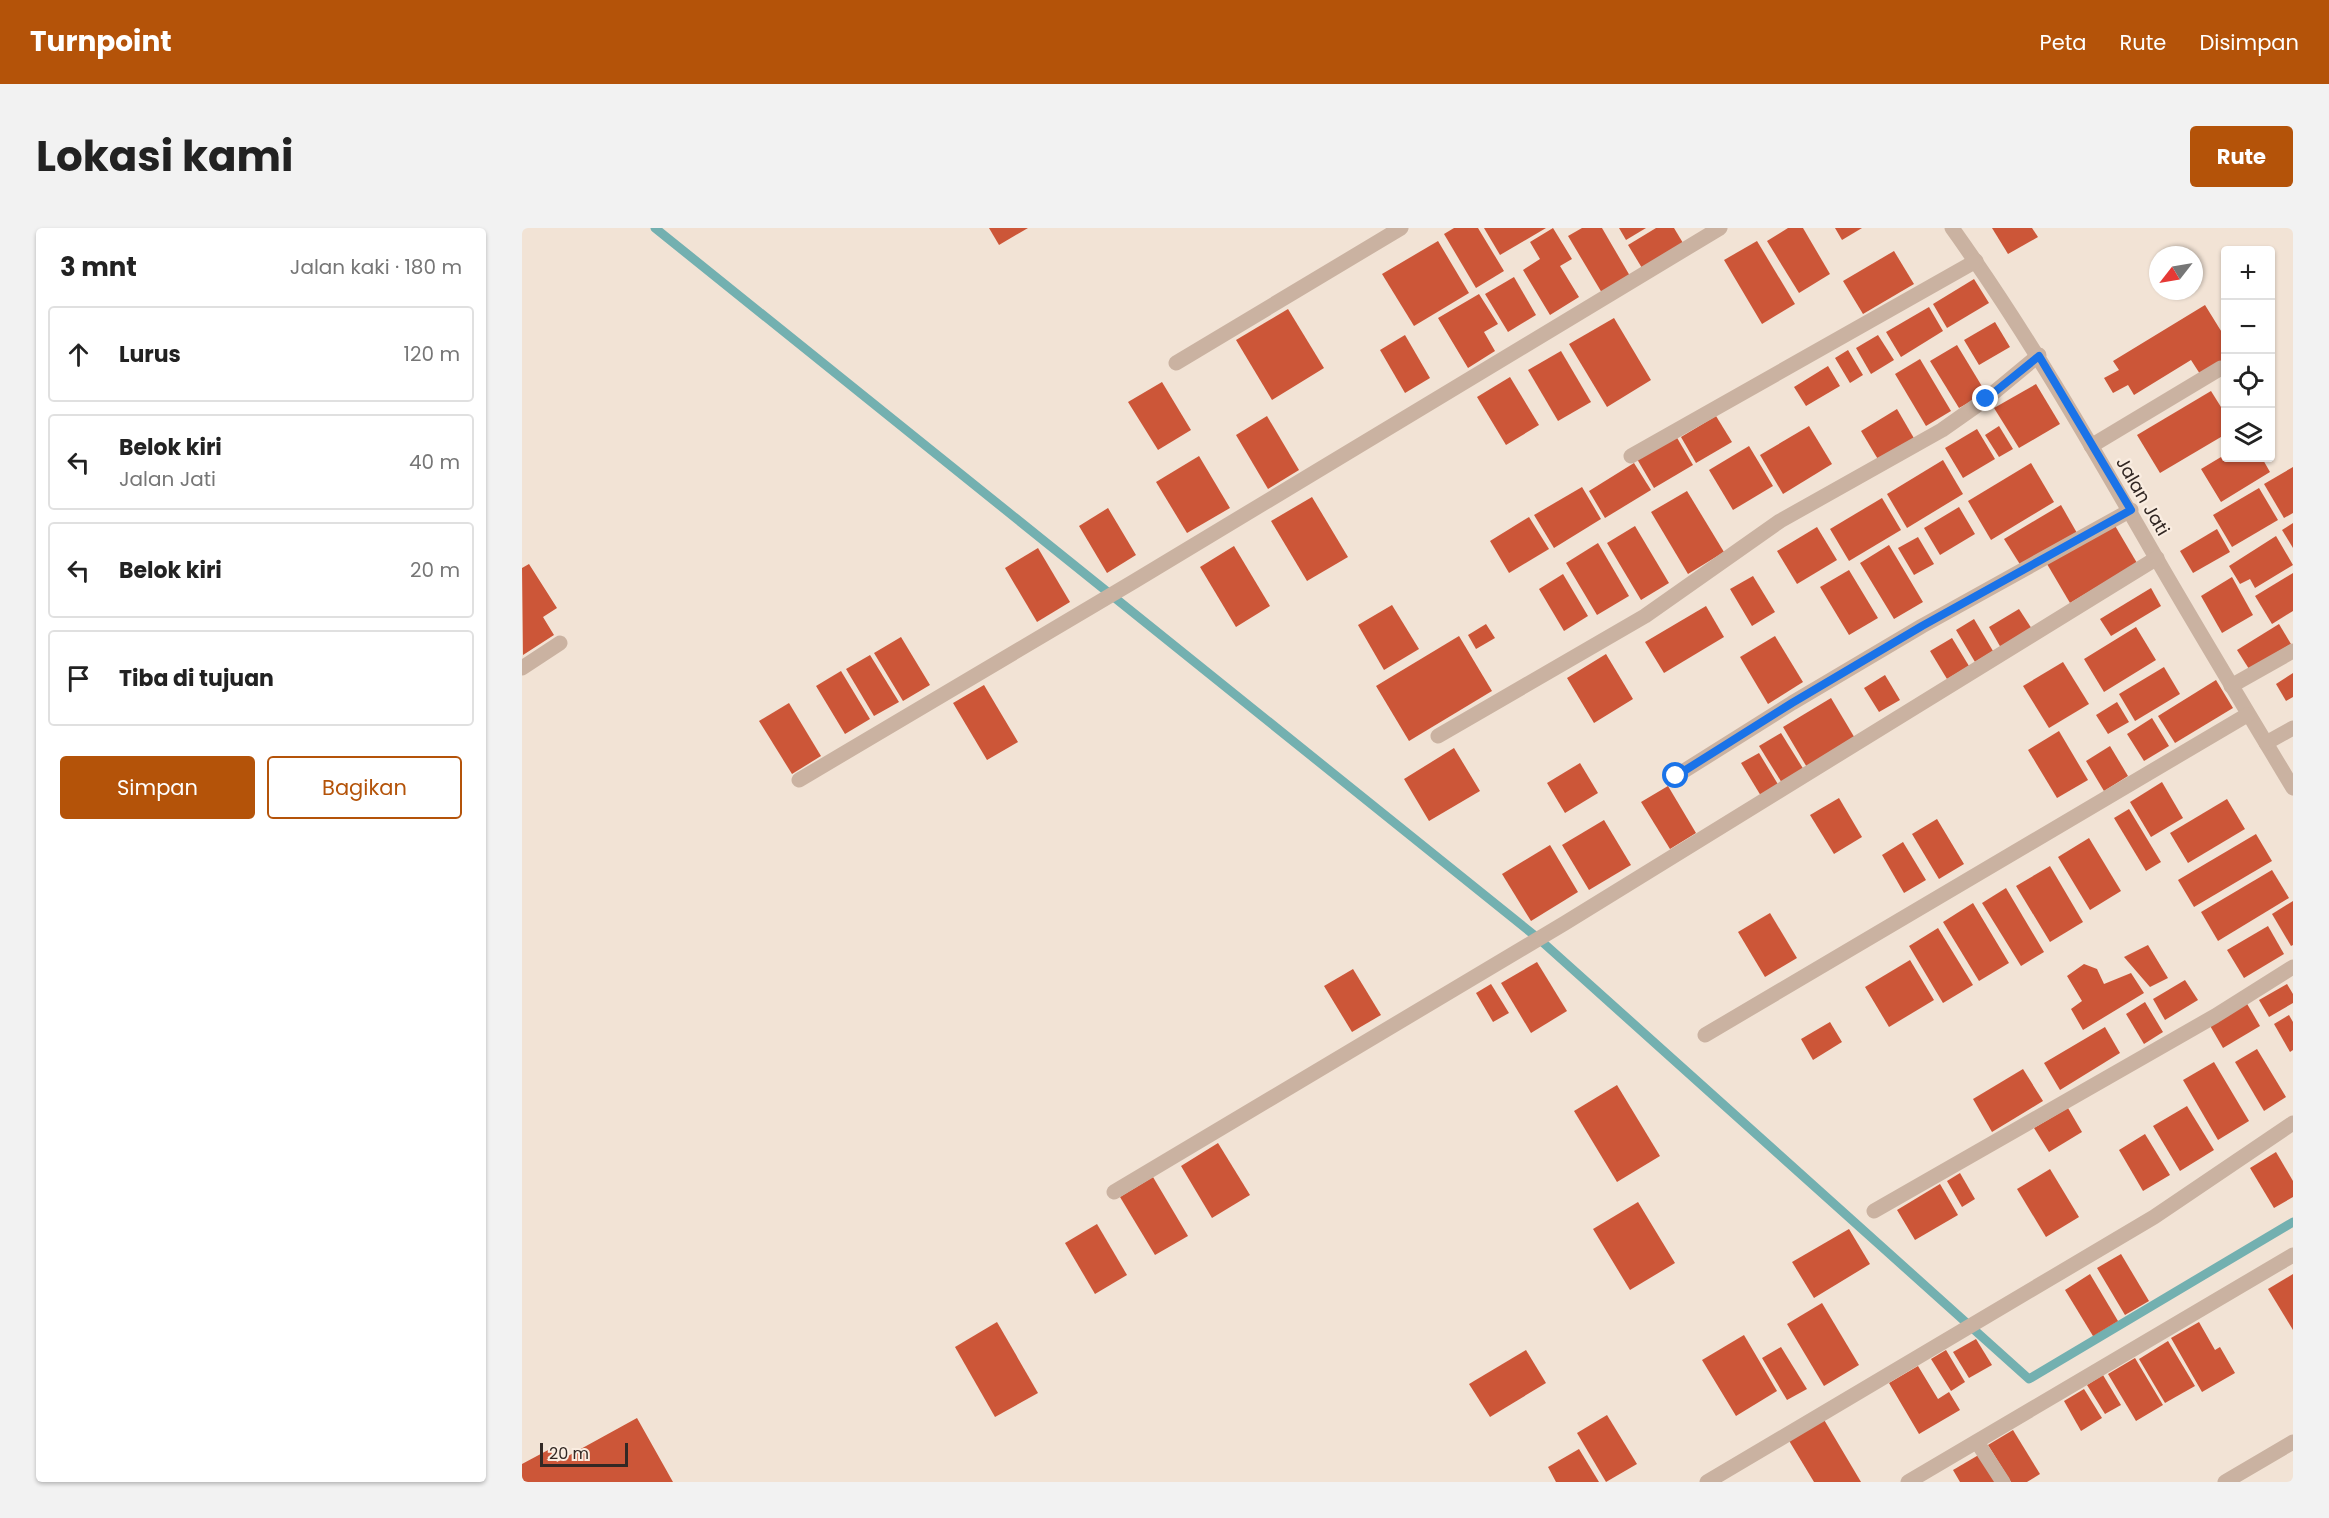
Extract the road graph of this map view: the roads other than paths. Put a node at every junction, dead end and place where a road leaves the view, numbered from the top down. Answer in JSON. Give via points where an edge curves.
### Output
{"nodes":[{"id":1,"x":1401,"y":228,"type":"edge"},
{"id":2,"x":1720,"y":228,"type":"edge"},
{"id":3,"x":1952,"y":228,"type":"edge"},
{"id":4,"x":1976,"y":261,"type":"junction"},
{"id":5,"x":2039,"y":356,"type":"junction"},
{"id":6,"x":1176,"y":363,"type":"dead end"},
{"id":7,"x":2221,"y":368,"type":"dead end"},
{"id":8,"x":2091,"y":446,"type":"junction"},
{"id":9,"x":1631,"y":456,"type":"dead end"},
{"id":10,"x":2131,"y":510,"type":"junction"},
{"id":11,"x":2157,"y":558,"type":"junction"},
{"id":12,"x":561,"y":643,"type":"dead end"},
{"id":13,"x":2293,"y":651,"type":"edge"},
{"id":14,"x":522,"y":668,"type":"edge"},
{"id":15,"x":2231,"y":686,"type":"junction"},
{"id":16,"x":2247,"y":715,"type":"junction"},
{"id":17,"x":2293,"y":728,"type":"edge"},
{"id":18,"x":1438,"y":736,"type":"dead end"},
{"id":19,"x":2266,"y":744,"type":"junction"},
{"id":20,"x":1676,"y":776,"type":"dead end"},
{"id":21,"x":799,"y":780,"type":"dead end"},
{"id":22,"x":2293,"y":788,"type":"edge"},
{"id":23,"x":2293,"y":967,"type":"edge"},
{"id":24,"x":1705,"y":1035,"type":"dead end"},
{"id":25,"x":2293,"y":1123,"type":"edge"},
{"id":26,"x":1114,"y":1191,"type":"dead end"},
{"id":27,"x":1874,"y":1211,"type":"dead end"},
{"id":28,"x":2293,"y":1256,"type":"edge"},
{"id":29,"x":1977,"y":1442,"type":"junction"},
{"id":30,"x":2293,"y":1442,"type":"edge"},
{"id":31,"x":1707,"y":1482,"type":"edge"},
{"id":32,"x":1908,"y":1482,"type":"edge"},
{"id":33,"x":2003,"y":1482,"type":"edge"},
{"id":34,"x":2225,"y":1482,"type":"edge"}],
"edges":[{"from":1,"to":6,"type":"street"},
{"from":2,"to":21,"type":"street"},
{"from":3,"to":4,"type":"street","name":"Jalan Jati"},
{"from":4,"to":5,"type":"street","name":"Jalan Jati"},
{"from":4,"to":9,"type":"street"},
{"from":5,"to":8,"type":"street","name":"Jalan Jati"},
{"from":5,"to":18,"type":"street","via":[[1942,430],[1780,521],[1645,616]]},
{"from":7,"to":8,"type":"street"},
{"from":8,"to":10,"type":"street","name":"Jalan Jati"},
{"from":10,"to":11,"type":"street","name":"Jalan Jati"},
{"from":10,"to":20,"type":"street","via":[[1922,626]]},
{"from":11,"to":15,"type":"street","name":"Jalan Jati"},
{"from":11,"to":26,"type":"street","via":[[1565,924]]},
{"from":12,"to":14,"type":"street"},
{"from":13,"to":15,"type":"street"},
{"from":15,"to":16,"type":"street","name":"Jalan Jati"},
{"from":16,"to":19,"type":"street","name":"Jalan Jati"},
{"from":16,"to":24,"type":"street"},
{"from":17,"to":19,"type":"street"},
{"from":19,"to":22,"type":"street","name":"Jalan Jati"},
{"from":23,"to":27,"type":"street","via":[[2215,1016]]},
{"from":25,"to":31,"type":"street","via":[[2154,1217]]},
{"from":28,"to":29,"type":"street"},
{"from":29,"to":32,"type":"street"},
{"from":29,"to":33,"type":"street"},
{"from":30,"to":34,"type":"street"}]}
